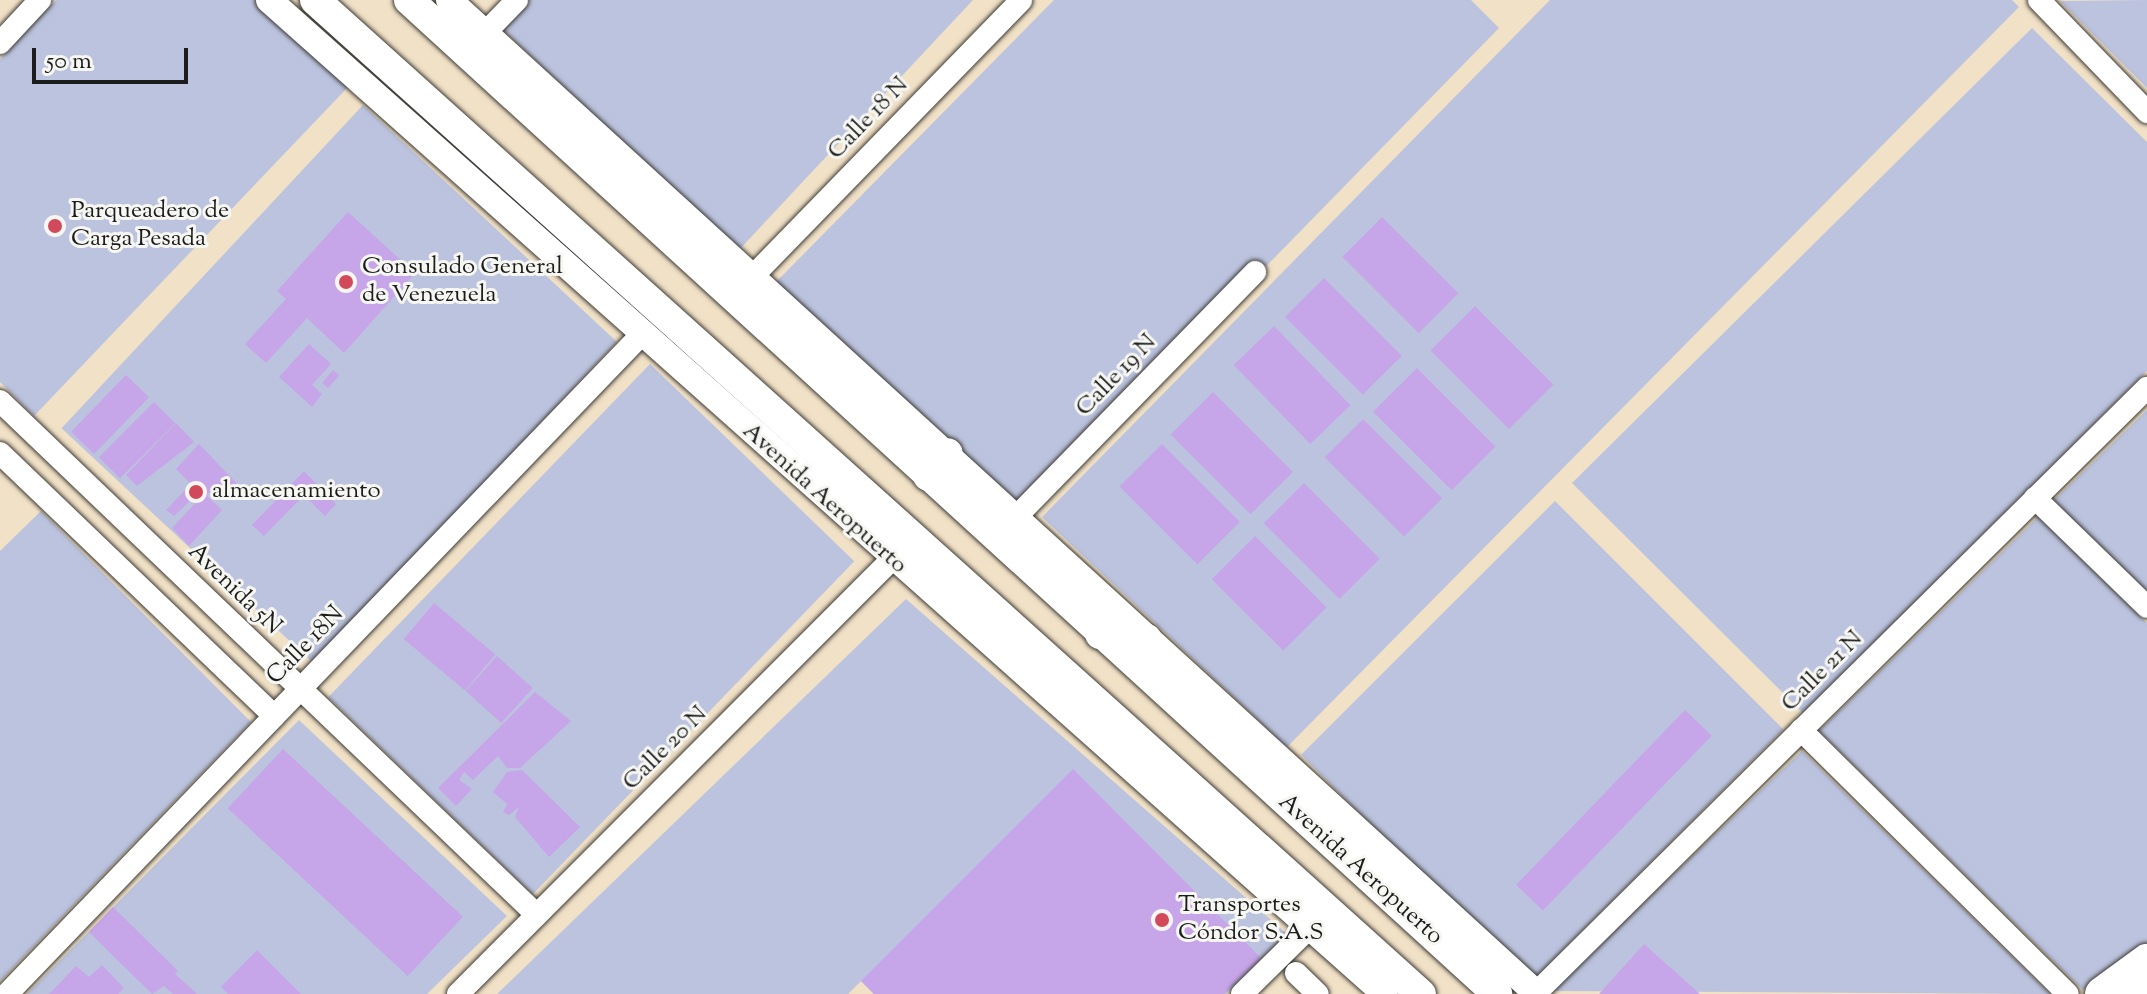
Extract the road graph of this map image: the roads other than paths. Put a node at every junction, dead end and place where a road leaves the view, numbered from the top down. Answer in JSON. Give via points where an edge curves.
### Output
{"nodes":[{"id":1,"x":40,"y":0,"type":"edge"},
{"id":2,"x":269,"y":0,"type":"edge"},
{"id":3,"x":409,"y":0,"type":"edge"},
{"id":4,"x":449,"y":0,"type":"edge"},
{"id":5,"x":517,"y":0,"type":"edge"},
{"id":6,"x":1021,"y":0,"type":"edge"},
{"id":7,"x":2039,"y":0,"type":"edge"},
{"id":8,"x":326,"y":6,"type":"edge"},
{"id":9,"x":485,"y":33,"type":"junction"},
{"id":10,"x":0,"y":43,"type":"edge"},
{"id":11,"x":2147,"y":112,"type":"edge"},
{"id":12,"x":1255,"y":272,"type":"dead end"},
{"id":13,"x":754,"y":275,"type":"junction"},
{"id":14,"x":641,"y":335,"type":"junction"},
{"id":15,"x":2147,"y":388,"type":"edge"},
{"id":16,"x":0,"y":401,"type":"edge"},
{"id":17,"x":0,"y":453,"type":"edge"},
{"id":18,"x":948,"y":453,"type":"junction"},
{"id":19,"x":928,"y":476,"type":"junction"},
{"id":20,"x":2035,"y":498,"type":"junction"},
{"id":21,"x":1017,"y":516,"type":"junction"},
{"id":22,"x":901,"y":550,"type":"junction"},
{"id":23,"x":2147,"y":607,"type":"edge"},
{"id":24,"x":1100,"y":634,"type":"junction"},
{"id":25,"x":1147,"y":639,"type":"junction"},
{"id":26,"x":300,"y":690,"type":"junction"},
{"id":27,"x":1063,"y":693,"type":"junction"},
{"id":28,"x":274,"y":716,"type":"junction"},
{"id":29,"x":1801,"y":730,"type":"junction"},
{"id":30,"x":537,"y":915,"type":"junction"},
{"id":31,"x":1310,"y":927,"type":"junction"},
{"id":32,"x":2147,"y":961,"type":"edge"},
{"id":33,"x":1296,"y":973,"type":"dead end"},
{"id":34,"x":7,"y":994,"type":"edge"},
{"id":35,"x":458,"y":994,"type":"edge"},
{"id":36,"x":1242,"y":994,"type":"edge"},
{"id":37,"x":1318,"y":994,"type":"edge"},
{"id":38,"x":1385,"y":994,"type":"edge"},
{"id":39,"x":1421,"y":994,"type":"edge"},
{"id":40,"x":1497,"y":994,"type":"edge"},
{"id":41,"x":1537,"y":994,"type":"edge"},
{"id":42,"x":2068,"y":994,"type":"edge"},
{"id":43,"x":2102,"y":994,"type":"edge"}],
"edges":[{"from":1,"to":10,"type":"street"},
{"from":2,"to":14,"type":"street","name":"Avenida Aeropuerto"},
{"from":3,"to":19,"type":"main road","name":"Avenida Aeropuerto"},
{"from":4,"to":9,"type":"street","name":"Avenida Aeropuerto"},
{"from":5,"to":9,"type":"street"},
{"from":6,"to":13,"type":"street","name":"Calle 18 N"},
{"from":7,"to":11,"type":"street"},
{"from":8,"to":22,"type":"main road","name":"Avenida Aeropuerto"},
{"from":9,"to":13,"type":"street","name":"Avenida Aeropuerto"},
{"from":12,"to":21,"type":"street","name":"Calle 19 N"},
{"from":13,"to":18,"type":"street","name":"Avenida Aeropuerto"},
{"from":14,"to":22,"type":"street","name":"Avenida Aeropuerto"},
{"from":14,"to":26,"type":"street","name":"Calle 18N"},
{"from":15,"to":20,"type":"street","name":"Calle 21 N"},
{"from":16,"to":26,"type":"street","name":"Avenida 5N"},
{"from":17,"to":28,"type":"street"},
{"from":18,"to":19,"type":"main road"},
{"from":18,"to":21,"type":"street","name":"Avenida Aeropuerto"},
{"from":19,"to":24,"type":"main road","name":"Avenida Aeropuerto"},
{"from":20,"to":23,"type":"street"},
{"from":20,"to":29,"type":"street","name":"Calle 21 N"},
{"from":21,"to":25,"type":"street","name":"Avenida Aeropuerto"},
{"from":22,"to":27,"type":"main road","name":"Avenida Aeropuerto"},
{"from":22,"to":30,"type":"street","name":"Calle 20 N"},
{"from":24,"to":25,"type":"main road"},
{"from":24,"to":40,"type":"main road","name":"Avenida Aeropuerto"},
{"from":25,"to":41,"type":"street","name":"Avenida Aeropuerto"},
{"from":26,"to":28,"type":"street","name":"Calle 18N"},
{"from":26,"to":30,"type":"street","name":"Avenida 5N"},
{"from":27,"to":31,"type":"street","name":"Avenida Aeropuerto"},
{"from":27,"to":39,"type":"main road","name":"Avenida Aeropuerto"},
{"from":28,"to":34,"type":"street","name":"Calle 18N"},
{"from":29,"to":41,"type":"street","name":"Calle 21 N"},
{"from":29,"to":42,"type":"street"},
{"from":30,"to":35,"type":"street","name":"Calle 20 N"},
{"from":31,"to":36,"type":"street"},
{"from":31,"to":38,"type":"street","name":"Avenida Aeropuerto"},
{"from":32,"to":43,"type":"main road"},
{"from":33,"to":37,"type":"street"}]}
